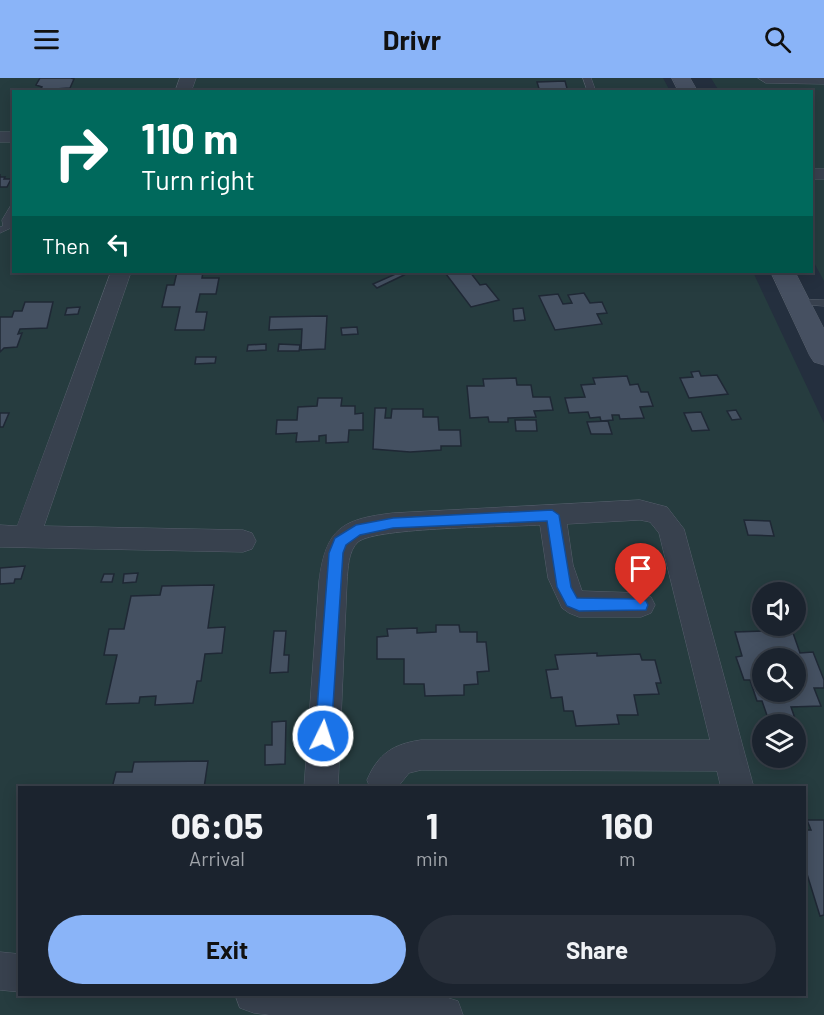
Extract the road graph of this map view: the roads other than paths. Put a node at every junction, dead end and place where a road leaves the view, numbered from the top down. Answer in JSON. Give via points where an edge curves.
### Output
{"nodes":[{"id":1,"x":766,"y":78,"type":"edge"},
{"id":2,"x":824,"y":79,"type":"edge"},
{"id":3,"x":12,"y":211,"type":"edge"},
{"id":4,"x":0,"y":230,"type":"edge"},
{"id":5,"x":121,"y":273,"type":"edge"},
{"id":6,"x":784,"y":273,"type":"edge"},
{"id":7,"x":811,"y":303,"type":"edge"},
{"id":8,"x":824,"y":356,"type":"edge"},
{"id":9,"x":552,"y":515,"type":"junction"},
{"id":10,"x":0,"y":536,"type":"edge"},
{"id":11,"x":27,"y":536,"type":"junction"},
{"id":12,"x":243,"y":541,"type":"dead end"},
{"id":13,"x":641,"y":605,"type":"dead end"},
{"id":14,"x":730,"y":756,"type":"junction"},
{"id":15,"x":383,"y":780,"type":"dead end"},
{"id":16,"x":321,"y":786,"type":"edge"},
{"id":17,"x":738,"y":786,"type":"edge"},
{"id":18,"x":0,"y":971,"type":"edge"},
{"id":19,"x":18,"y":973,"type":"edge"},
{"id":20,"x":294,"y":996,"type":"edge"},
{"id":21,"x":314,"y":997,"type":"edge"},
{"id":22,"x":427,"y":1014,"type":"edge"}],
"edges":[{"from":1,"to":2,"type":"street"},
{"from":3,"to":4,"type":"lane","via":[[8,227]]},
{"from":5,"to":11,"type":"street"},
{"from":6,"to":7,"type":"main road"},
{"from":7,"to":8,"type":"main road"},
{"from":9,"to":13,"type":"street","via":[[564,587],[572,602]]},
{"from":9,"to":14,"type":"street","via":[[640,510],[658,514],[671,530]]},
{"from":9,"to":16,"type":"street","via":[[373,525],[356,530],[340,542],[333,581]]},
{"from":10,"to":11,"type":"street"},
{"from":11,"to":12,"type":"street"},
{"from":14,"to":15,"type":"street","via":[[421,755],[402,758],[389,766]]},
{"from":14,"to":17,"type":"street"},
{"from":18,"to":19,"type":"street"},
{"from":20,"to":21,"type":"street"},
{"from":21,"to":22,"type":"street"}]}
